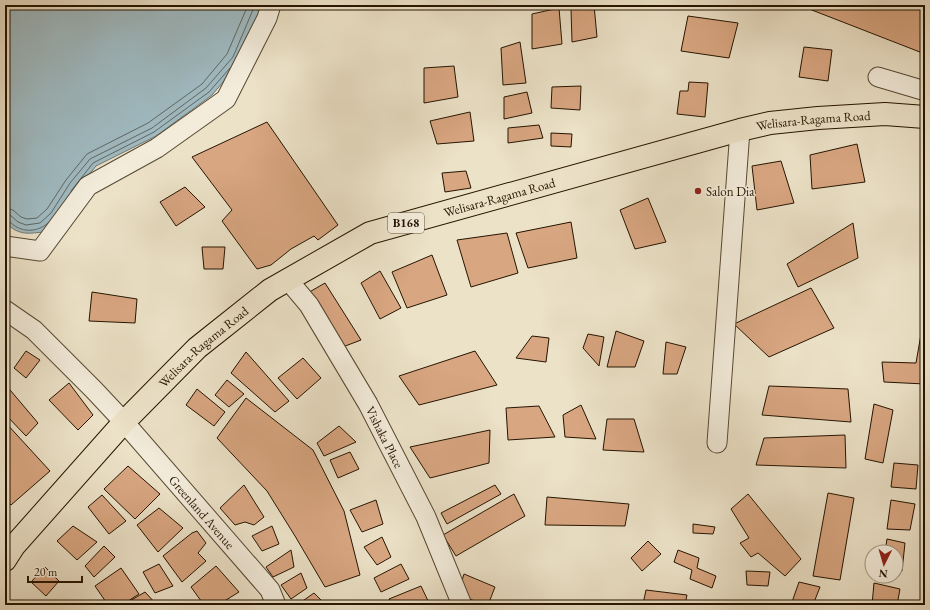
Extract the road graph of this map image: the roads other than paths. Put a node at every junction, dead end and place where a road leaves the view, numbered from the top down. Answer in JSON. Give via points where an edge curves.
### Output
{"nodes":[{"id":1,"x":271,"y":5,"type":"edge"},
{"id":2,"x":878,"y":77,"type":"dead end"},
{"id":3,"x":925,"y":90,"type":"edge"},
{"id":4,"x":925,"y":117,"type":"edge"},
{"id":5,"x":740,"y":130,"type":"junction"},
{"id":6,"x":5,"y":246,"type":"edge"},
{"id":7,"x":288,"y":280,"type":"junction"},
{"id":8,"x":5,"y":310,"type":"edge"},
{"id":9,"x":124,"y":422,"type":"junction"},
{"id":10,"x":717,"y":443,"type":"dead end"},
{"id":11,"x":8,"y":548,"type":"edge"},
{"id":12,"x":276,"y":605,"type":"edge"},
{"id":13,"x":462,"y":605,"type":"edge"}],
"edges":[{"from":1,"to":6,"type":"street","via":[[267,18],[226,99],[157,148],[88,186],[40,251]]},
{"from":2,"to":3,"type":"street"},
{"from":4,"to":5,"type":"main road","name":"Welisara-Ragama Road","number":"B168","via":[[884,114],[818,118],[770,123]]},
{"from":5,"to":7,"type":"main road","name":"Welisara-Ragama Road","number":"B168","via":[[370,233]]},
{"from":5,"to":10,"type":"street"},
{"from":7,"to":9,"type":"main road","name":"Welisara-Ragama Road","number":"B168","via":[[270,290],[197,348]]},
{"from":7,"to":13,"type":"street","name":"Vishaka Place","via":[[309,305],[368,404],[426,517]]},
{"from":8,"to":9,"type":"street","name":"Greenland Avenue","via":[[34,330]]},
{"from":9,"to":11,"type":"main road","name":"Welisara-Ragama Road","number":"B168"},
{"from":9,"to":12,"type":"street","name":"Greenland Avenue","via":[[270,590]]}]}
